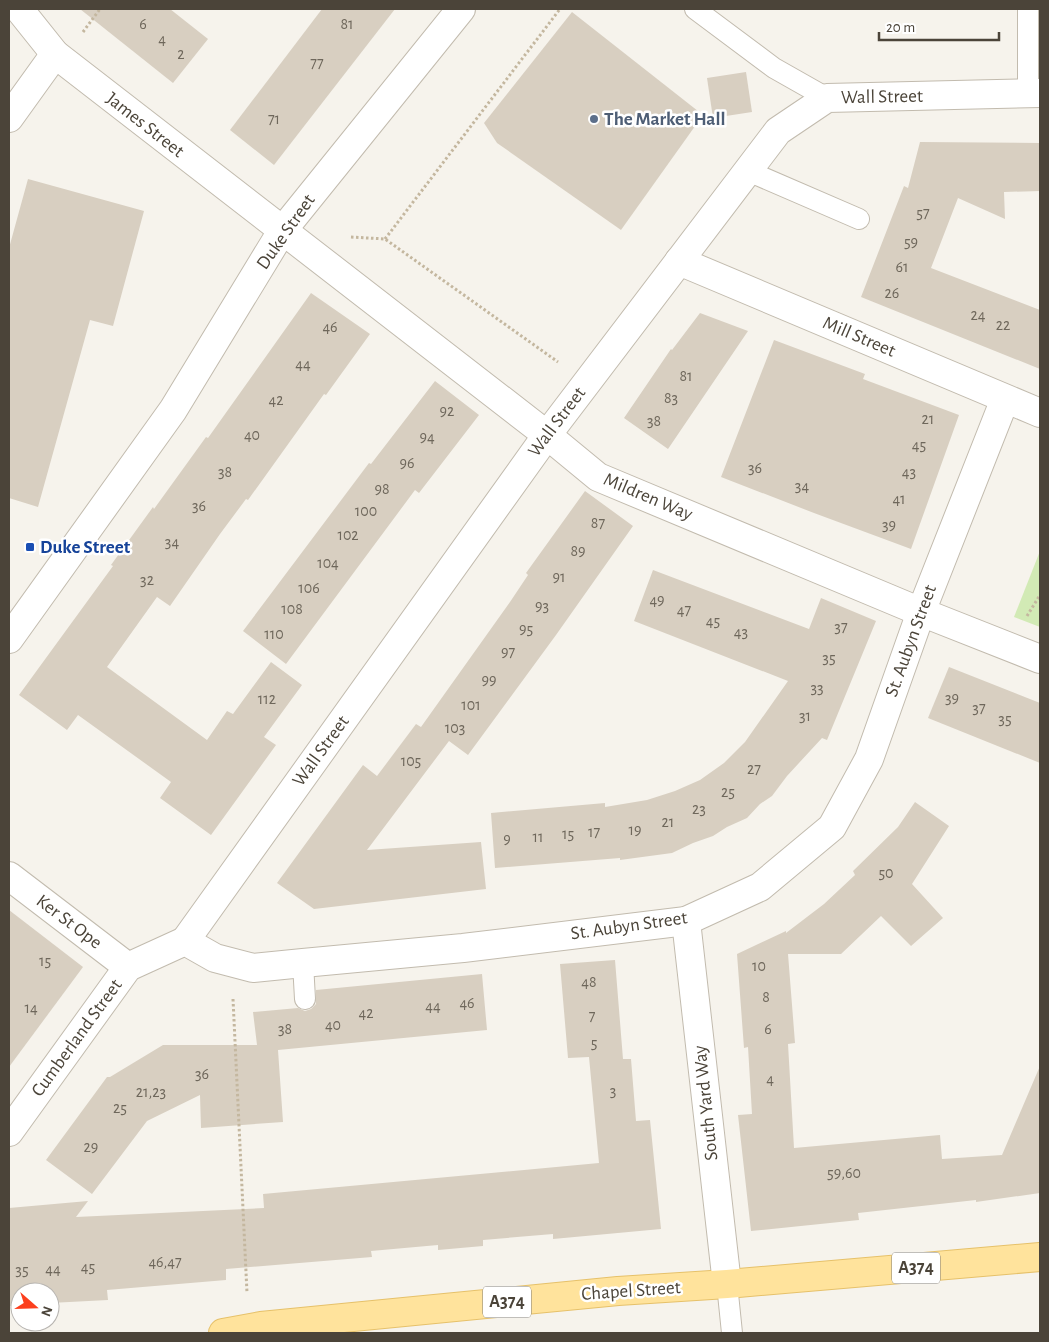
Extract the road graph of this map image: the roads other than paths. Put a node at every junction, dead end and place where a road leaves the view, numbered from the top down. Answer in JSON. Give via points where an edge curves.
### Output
{"nodes":[{"id":1,"x":19,"y":9,"type":"edge"},
{"id":2,"x":695,"y":9,"type":"edge"},
{"id":3,"x":1028,"y":9,"type":"edge"},
{"id":4,"x":450,"y":13,"type":"edge"},
{"id":5,"x":55,"y":54,"type":"junction"},
{"id":6,"x":1034,"y":94,"type":"edge"},
{"id":7,"x":827,"y":98,"type":"junction"},
{"id":8,"x":9,"y":118,"type":"edge"},
{"id":9,"x":748,"y":171,"type":"junction"},
{"id":10,"x":859,"y":219,"type":"dead end"},
{"id":11,"x":282,"y":232,"type":"junction"},
{"id":12,"x":679,"y":261,"type":"junction"},
{"id":13,"x":1005,"y":399,"type":"junction"},
{"id":14,"x":1040,"y":413,"type":"edge"},
{"id":15,"x":547,"y":435,"type":"junction"},
{"id":16,"x":921,"y":612,"type":"junction"},
{"id":17,"x":9,"y":639,"type":"edge"},
{"id":18,"x":1040,"y":659,"type":"edge"},
{"id":19,"x":9,"y":876,"type":"edge"},
{"id":20,"x":686,"y":921,"type":"junction"},
{"id":21,"x":185,"y":941,"type":"junction"},
{"id":22,"x":304,"y":963,"type":"junction"},
{"id":23,"x":128,"y":967,"type":"junction"},
{"id":24,"x":305,"y":999,"type":"dead end"},
{"id":25,"x":9,"y":1132,"type":"edge"},
{"id":26,"x":1040,"y":1257,"type":"edge"},
{"id":27,"x":727,"y":1284,"type":"junction"},
{"id":28,"x":236,"y":1331,"type":"edge"},
{"id":29,"x":732,"y":1333,"type":"edge"}],
"edges":[{"from":1,"to":5,"type":"street","name":"James Street"},
{"from":2,"to":7,"type":"lane","via":[[774,68]]},
{"from":3,"to":6,"type":"lane"},
{"from":4,"to":11,"type":"street","name":"Duke Street"},
{"from":5,"to":8,"type":"street"},
{"from":5,"to":11,"type":"street","name":"James Street"},
{"from":6,"to":7,"type":"street","name":"Wall Street"},
{"from":7,"to":9,"type":"street","name":"Wall Street","via":[[778,131]]},
{"from":9,"to":10,"type":"lane"},
{"from":9,"to":12,"type":"street","name":"Wall Street"},
{"from":11,"to":15,"type":"street","name":"Mildren Way"},
{"from":11,"to":17,"type":"street","name":"Duke Street","via":[[173,410]]},
{"from":12,"to":13,"type":"street","name":"Mill Street"},
{"from":12,"to":15,"type":"street","name":"Wall Street"},
{"from":13,"to":14,"type":"street","name":"Mill Street"},
{"from":13,"to":16,"type":"street","name":"St. Aubyn Street"},
{"from":15,"to":16,"type":"street","name":"Mildren Way","via":[[598,477]]},
{"from":15,"to":21,"type":"street","name":"Wall Street"},
{"from":16,"to":18,"type":"street","name":"Mildren Way"},
{"from":16,"to":20,"type":"street","name":"St. Aubyn Street","via":[[869,759],[832,827],[760,888]]},
{"from":19,"to":23,"type":"street","name":"Ker St Ope"},
{"from":20,"to":22,"type":"street","name":"St. Aubyn Street"},
{"from":20,"to":27,"type":"street","name":"South Yard Way"},
{"from":21,"to":22,"type":"street","name":"St. Aubyn Street","via":[[215,958],[253,968]]},
{"from":21,"to":23,"type":"street"},
{"from":22,"to":24,"type":"lane"},
{"from":23,"to":25,"type":"street","name":"Cumberland Street"},
{"from":26,"to":27,"type":"main road","name":"Chapel Street","number":"A374"},
{"from":27,"to":28,"type":"main road","name":"Chapel Street","number":"A374"},
{"from":27,"to":29,"type":"lane"}]}
